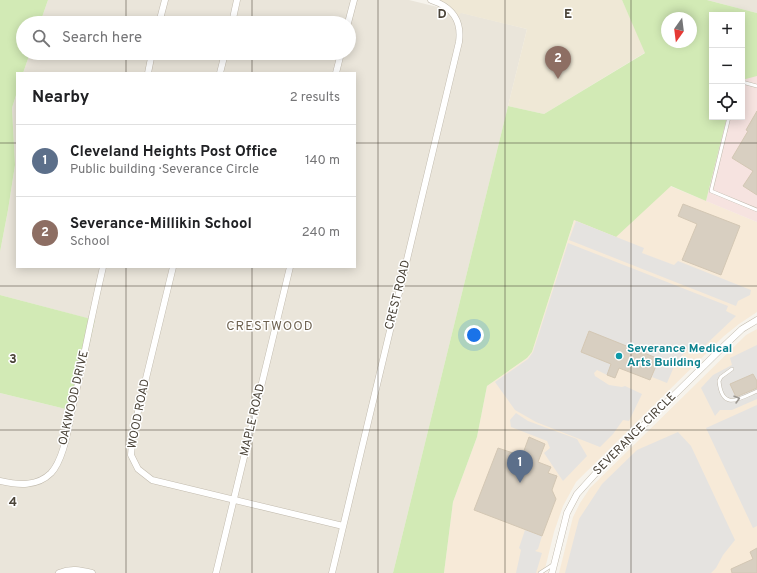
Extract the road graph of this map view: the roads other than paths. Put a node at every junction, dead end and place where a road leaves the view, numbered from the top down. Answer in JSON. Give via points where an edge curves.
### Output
{"nodes":[{"id":1,"x":165,"y":0,"type":"edge"},
{"id":2,"x":238,"y":0,"type":"edge"},
{"id":3,"x":354,"y":0,"type":"edge"},
{"id":4,"x":431,"y":0,"type":"edge"},
{"id":5,"x":161,"y":16,"type":"edge"},
{"id":6,"x":234,"y":16,"type":"edge"},
{"id":7,"x":350,"y":16,"type":"edge"},
{"id":8,"x":151,"y":60,"type":"edge"},
{"id":9,"x":223,"y":60,"type":"edge"},
{"id":10,"x":339,"y":60,"type":"edge"},
{"id":11,"x":148,"y":72,"type":"edge"},
{"id":12,"x":220,"y":72,"type":"edge"},
{"id":13,"x":336,"y":72,"type":"edge"},
{"id":14,"x":745,"y":83,"type":"edge"},
{"id":15,"x":757,"y":86,"type":"edge"},
{"id":16,"x":728,"y":120,"type":"edge"},
{"id":17,"x":757,"y":210,"type":"edge"},
{"id":18,"x":103,"y":268,"type":"edge"},
{"id":19,"x":173,"y":268,"type":"edge"},
{"id":20,"x":290,"y":268,"type":"edge"},
{"id":21,"x":757,"y":320,"type":"edge"},
{"id":22,"x":732,"y":369,"type":"dead end"},
{"id":23,"x":757,"y":391,"type":"edge"},
{"id":24,"x":0,"y":481,"type":"edge"},
{"id":25,"x":235,"y":499,"type":"junction"},
{"id":26,"x":343,"y":526,"type":"junction"},
{"id":27,"x":554,"y":564,"type":"junction"},
{"id":28,"x":59,"y":573,"type":"edge"},
{"id":29,"x":92,"y":573,"type":"edge"},
{"id":30,"x":216,"y":573,"type":"edge"},
{"id":31,"x":332,"y":573,"type":"edge"},
{"id":32,"x":540,"y":573,"type":"edge"},
{"id":33,"x":552,"y":573,"type":"edge"}],
"edges":[{"from":1,"to":5,"type":"street"},
{"from":2,"to":6,"type":"street"},
{"from":3,"to":7,"type":"street"},
{"from":4,"to":26,"type":"street","name":"CREST ROAD","via":[[450,10],[456,18],[460,32],[457,54]]},
{"from":8,"to":11,"type":"street"},
{"from":9,"to":12,"type":"street"},
{"from":10,"to":13,"type":"street"},
{"from":14,"to":15,"type":"lane"},
{"from":16,"to":17,"type":"lane","via":[[711,191]]},
{"from":18,"to":24,"type":"street","name":"OAKWOOD DRIVE","via":[[58,462],[47,476],[32,483],[16,485]]},
{"from":19,"to":25,"type":"street","name":"WOOD ROAD","via":[[133,432],[131,455],[138,469],[152,480]]},
{"from":20,"to":25,"type":"street","name":"MAPLE ROAD"},
{"from":21,"to":27,"type":"street","name":"SEVERANCE CIRCLE","via":[[725,344],[577,494],[567,513]]},
{"from":22,"to":23,"type":"lane","one_way":true,"via":[[719,381],[725,398],[735,401]]},
{"from":25,"to":26,"type":"street","name":"WOOD ROAD"},
{"from":25,"to":30,"type":"street","name":"MAPLE ROAD"},
{"from":26,"to":31,"type":"street","name":"CREST ROAD"},
{"from":27,"to":32,"type":"lane"},
{"from":27,"to":33,"type":"street","name":"SEVERANCE CIRCLE"},
{"from":28,"to":29,"type":"street","via":[[75,569]]}]}
